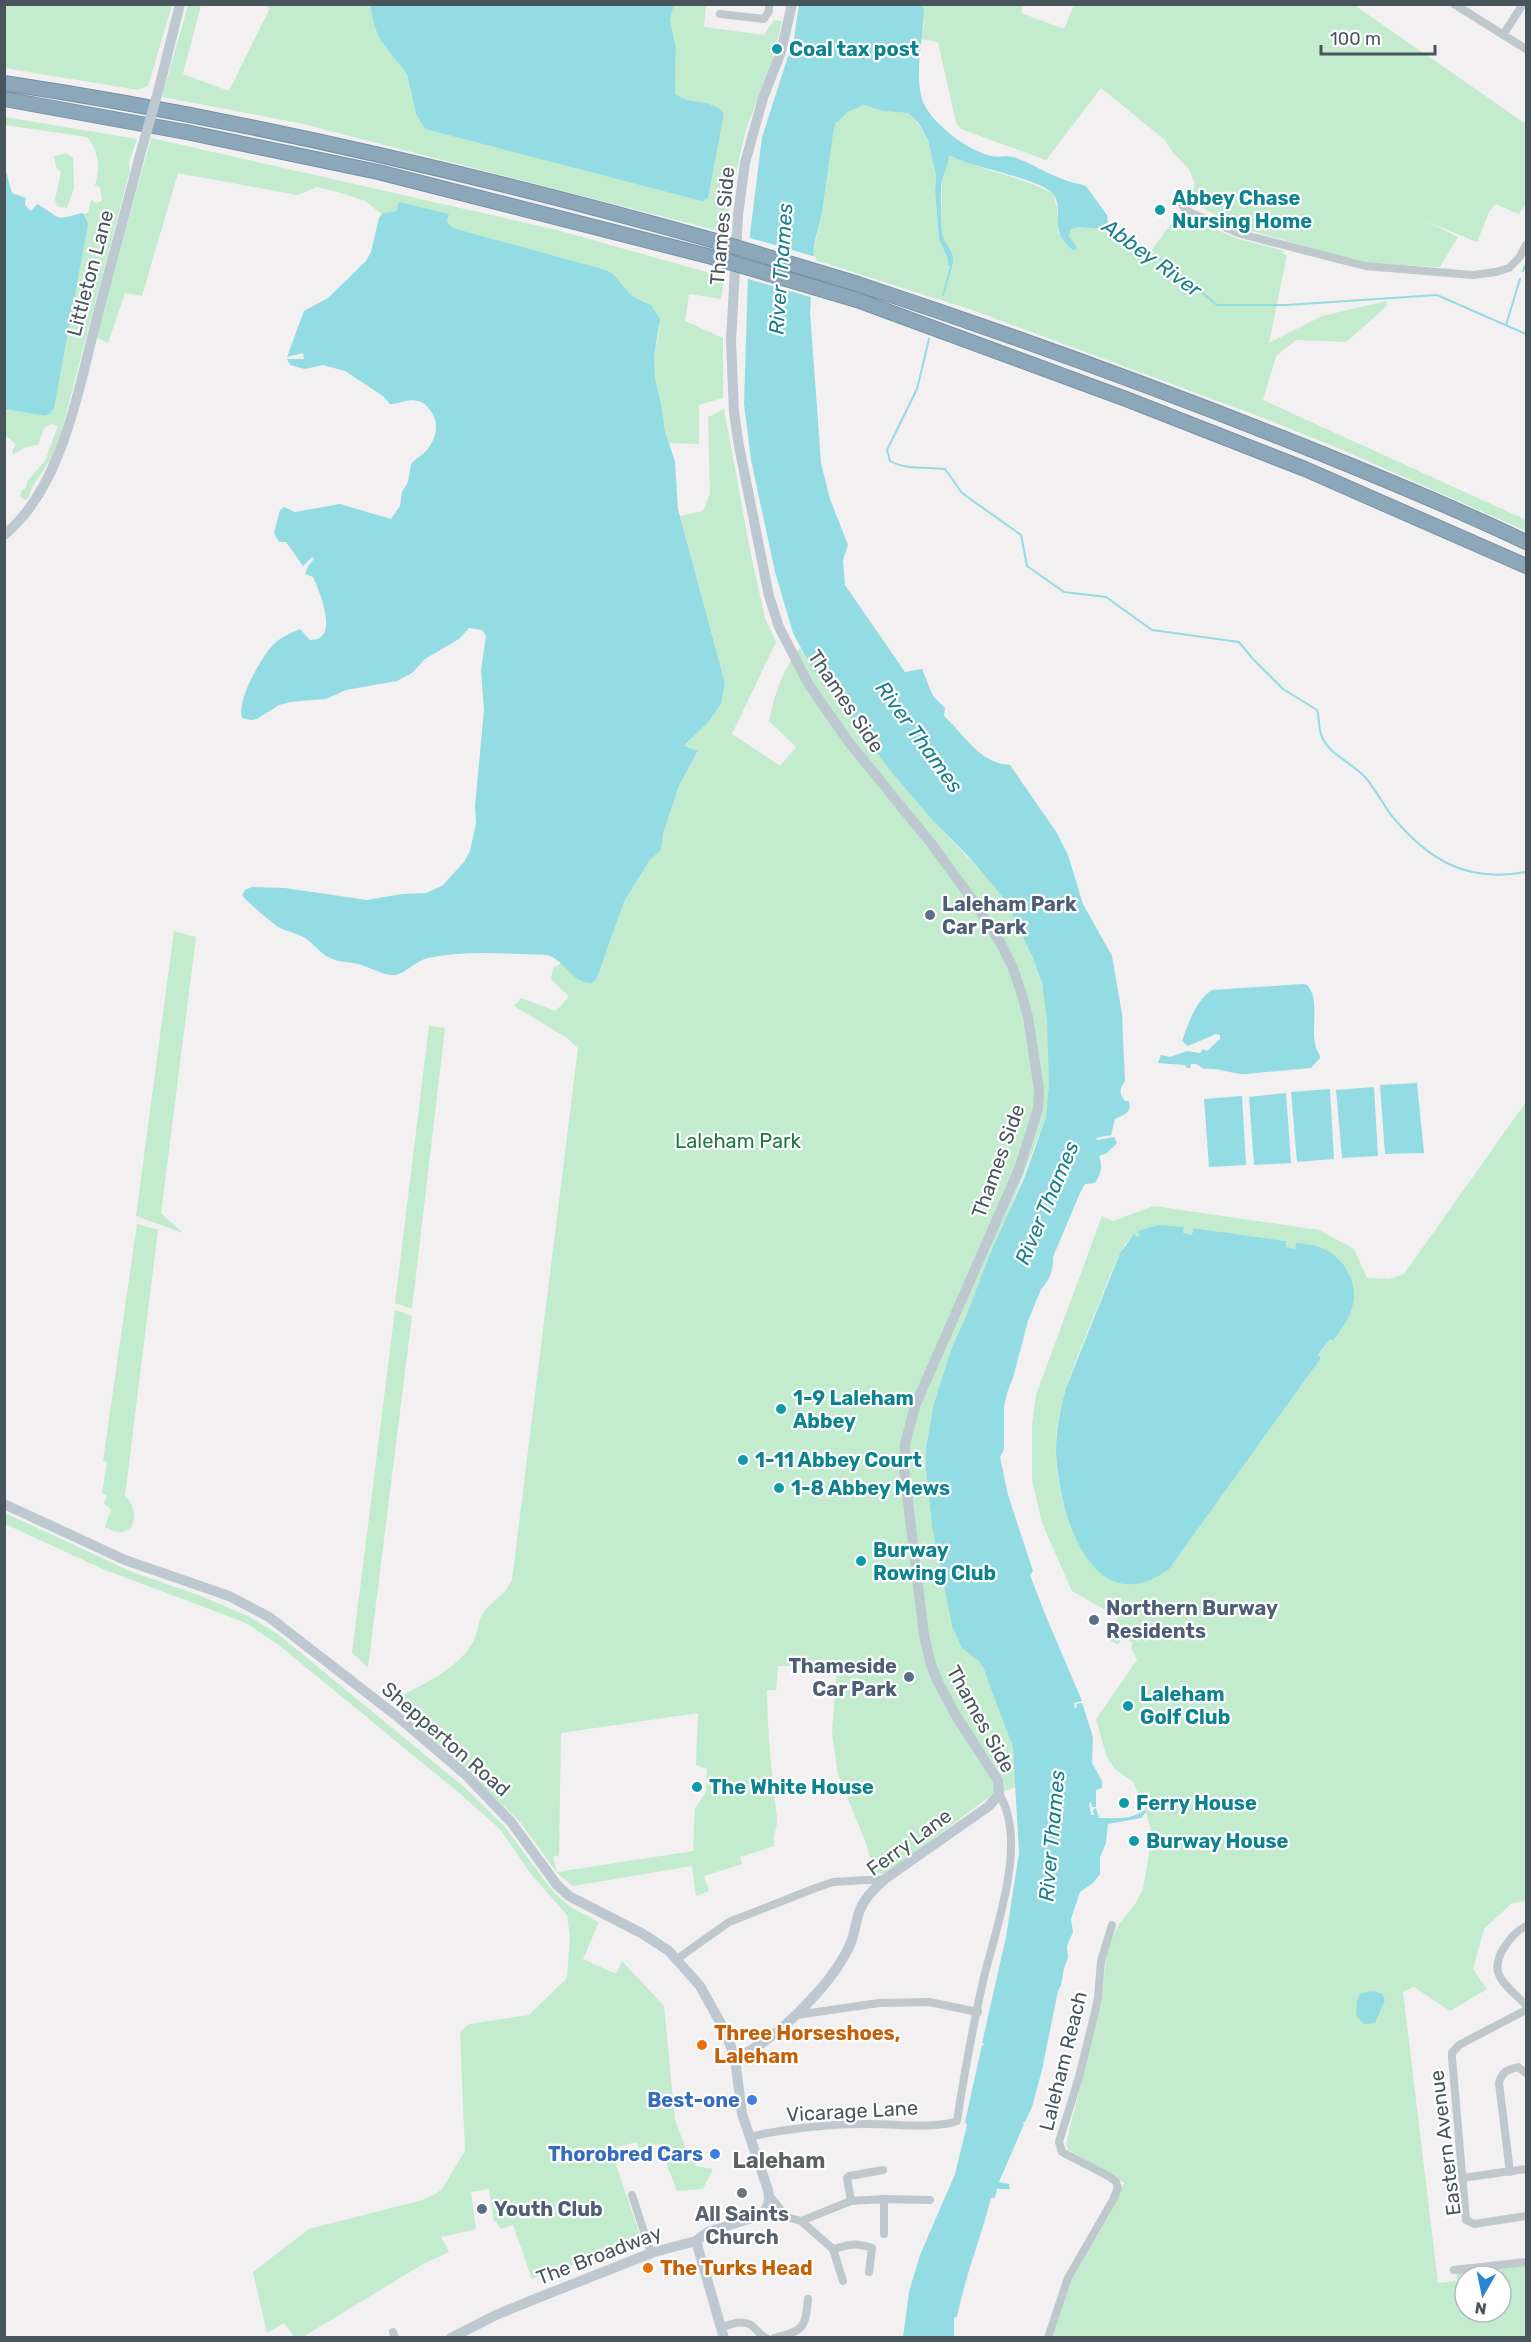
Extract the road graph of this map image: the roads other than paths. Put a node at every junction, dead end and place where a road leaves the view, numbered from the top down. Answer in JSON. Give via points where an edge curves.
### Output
{"nodes":[{"id":1,"x":180,"y":4,"type":"edge"},
{"id":2,"x":769,"y":4,"type":"edge"},
{"id":3,"x":792,"y":4,"type":"edge"},
{"id":4,"x":1454,"y":4,"type":"edge"},
{"id":5,"x":1523,"y":4,"type":"edge"},
{"id":6,"x":720,"y":14,"type":"dead end"},
{"id":7,"x":1503,"y":35,"type":"junction"},
{"id":8,"x":1527,"y":49,"type":"edge"},
{"id":9,"x":4,"y":83,"type":"edge"},
{"id":10,"x":4,"y":99,"type":"edge"},
{"id":11,"x":1179,"y":199,"type":"dead end"},
{"id":12,"x":1527,"y":244,"type":"edge"},
{"id":13,"x":4,"y":535,"type":"edge"},
{"id":14,"x":1527,"y":542,"type":"edge"},
{"id":15,"x":1527,"y":566,"type":"edge"},
{"id":16,"x":4,"y":1504,"type":"edge"},
{"id":17,"x":999,"y":1794,"type":"junction"},
{"id":18,"x":885,"y":1880,"type":"junction"},
{"id":19,"x":1112,"y":1925,"type":"dead end"},
{"id":20,"x":1527,"y":1926,"type":"edge"},
{"id":21,"x":677,"y":1959,"type":"junction"},
{"id":22,"x":1525,"y":2000,"type":"edge"},
{"id":23,"x":1527,"y":2010,"type":"edge"},
{"id":24,"x":978,"y":2012,"type":"junction"},
{"id":25,"x":794,"y":2015,"type":"junction"},
{"id":26,"x":735,"y":2058,"type":"junction"},
{"id":27,"x":1527,"y":2073,"type":"edge"},
{"id":28,"x":957,"y":2121,"type":"joint"},
{"id":29,"x":749,"y":2137,"type":"junction"},
{"id":30,"x":1527,"y":2169,"type":"edge"},
{"id":31,"x":882,"y":2170,"type":"dead end"},
{"id":32,"x":1510,"y":2172,"type":"junction"},
{"id":33,"x":1462,"y":2178,"type":"junction"},
{"id":34,"x":632,"y":2195,"type":"dead end"},
{"id":35,"x":769,"y":2195,"type":"junction"},
{"id":36,"x":884,"y":2199,"type":"junction"},
{"id":37,"x":930,"y":2200,"type":"dead end"},
{"id":38,"x":851,"y":2201,"type":"junction"},
{"id":39,"x":646,"y":2209,"type":"dead end"},
{"id":40,"x":637,"y":2211,"type":"junction"},
{"id":41,"x":761,"y":2214,"type":"junction"},
{"id":42,"x":1527,"y":2216,"type":"edge"},
{"id":43,"x":787,"y":2217,"type":"junction"},
{"id":44,"x":801,"y":2221,"type":"junction"},
{"id":45,"x":884,"y":2234,"type":"dead end"},
{"id":46,"x":696,"y":2241,"type":"junction"},
{"id":47,"x":833,"y":2249,"type":"junction"},
{"id":48,"x":651,"y":2253,"type":"junction"},
{"id":49,"x":1527,"y":2262,"type":"edge"},
{"id":50,"x":1509,"y":2264,"type":"edge"},
{"id":51,"x":868,"y":2272,"type":"dead end"},
{"id":52,"x":843,"y":2281,"type":"dead end"},
{"id":53,"x":808,"y":2299,"type":"dead end"},
{"id":54,"x":723,"y":2333,"type":"edge"},
{"id":55,"x":451,"y":2337,"type":"edge"},
{"id":56,"x":766,"y":2337,"type":"edge"},
{"id":57,"x":774,"y":2337,"type":"edge"},
{"id":58,"x":1048,"y":2337,"type":"edge"}],
"edges":[{"from":1,"to":13,"type":"street","name":"Littleton Lane","bridge":true,"via":[[64,439],[42,490],[15,527]]},
{"from":2,"to":6,"type":"street","via":[[764,19]]},
{"from":3,"to":17,"type":"street","name":"Thames Side","via":[[781,52],[745,163],[731,341],[739,446],[769,596],[778,627],[809,685],[848,741],[934,847],[1000,942],[1022,997],[1039,1089],[1038,1109],[1019,1169],[915,1406],[904,1469],[931,1665],[955,1714],[994,1773]]},
{"from":4,"to":7,"type":"street"},
{"from":5,"to":7,"type":"street"},
{"from":7,"to":8,"type":"street"},
{"from":9,"to":14,"type":"highway","bridge":true,"via":[[135,104],[404,160],[712,240],[858,284],[1232,418]]},
{"from":10,"to":15,"type":"highway","bridge":true,"via":[[367,170],[712,256],[857,300],[1305,469]]},
{"from":11,"to":12,"type":"street","via":[[1191,213],[1241,234],[1365,266],[1473,275],[1496,272],[1509,268]]},
{"from":16,"to":21,"type":"street","name":"Shepperton Road","via":[[125,1560],[218,1592],[269,1617],[467,1776],[511,1822],[557,1886],[643,1934]]},
{"from":17,"to":18,"type":"street","name":"Ferry Lane","via":[[989,1806]]},
{"from":17,"to":24,"type":"street","name":"Thames Side","via":[[1008,1811],[1007,1887]]},
{"from":18,"to":21,"type":"street","via":[[833,1882],[813,1889],[729,1922]]},
{"from":18,"to":25,"type":"street","name":"Ferry Lane","via":[[861,1906],[850,1946],[836,1971]]},
{"from":19,"to":58,"type":"street","name":"Laleham Reach","via":[[1101,1961],[1095,2013],[1059,2142],[1062,2152],[1110,2177],[1118,2188],[1068,2278]]},
{"from":20,"to":22,"type":"street","via":[[1508,1940],[1497,1966],[1499,1976]]},
{"from":21,"to":26,"type":"street","name":"Shepperton Road","via":[[706,1997]]},
{"from":23,"to":33,"type":"street","name":"Eastern Avenue","via":[[1459,2045],[1452,2053]]},
{"from":24,"to":25,"type":"street","via":[[929,2002],[879,2003]]},
{"from":24,"to":28,"type":"street","name":"Thames Side"},
{"from":25,"to":26,"type":"street","name":"Ferry Lane"},
{"from":26,"to":29,"type":"street","name":"Shepperton Road"},
{"from":27,"to":32,"type":"street","via":[[1518,2067],[1503,2073],[1499,2083]]},
{"from":28,"to":29,"type":"street","name":"Vicarage Lane","via":[[862,2124]]},
{"from":29,"to":35,"type":"street","name":"Shepperton Road"},
{"from":30,"to":32,"type":"street"},
{"from":31,"to":38,"type":"street","via":[[849,2176]]},
{"from":32,"to":33,"type":"street"},
{"from":33,"to":42,"type":"street","name":"Eastern Avenue","via":[[1465,2215],[1470,2223]]},
{"from":34,"to":40,"type":"street"},
{"from":35,"to":41,"type":"street","via":[[768,2207]]},
{"from":35,"to":43,"type":"street","name":"Shepperton Road"},
{"from":36,"to":37,"type":"street"},
{"from":36,"to":38,"type":"street"},
{"from":36,"to":45,"type":"street"},
{"from":38,"to":44,"type":"street"},
{"from":39,"to":40,"type":"street"},
{"from":40,"to":48,"type":"street"},
{"from":41,"to":43,"type":"street","name":"The Broadway"},
{"from":41,"to":46,"type":"street","name":"The Broadway","via":[[708,2232]]},
{"from":43,"to":44,"type":"street","name":"The Broadway"},
{"from":44,"to":47,"type":"street"},
{"from":46,"to":48,"type":"street","name":"The Broadway"},
{"from":46,"to":54,"type":"street"},
{"from":47,"to":51,"type":"street","via":[[844,2244],[872,2248]]},
{"from":47,"to":52,"type":"street"},
{"from":48,"to":55,"type":"street","name":"The Broadway"},
{"from":49,"to":50,"type":"street"},
{"from":53,"to":57,"type":"street","via":[[805,2325]]},
{"from":54,"to":56,"type":"street","via":[[730,2324],[743,2323]]}]}
